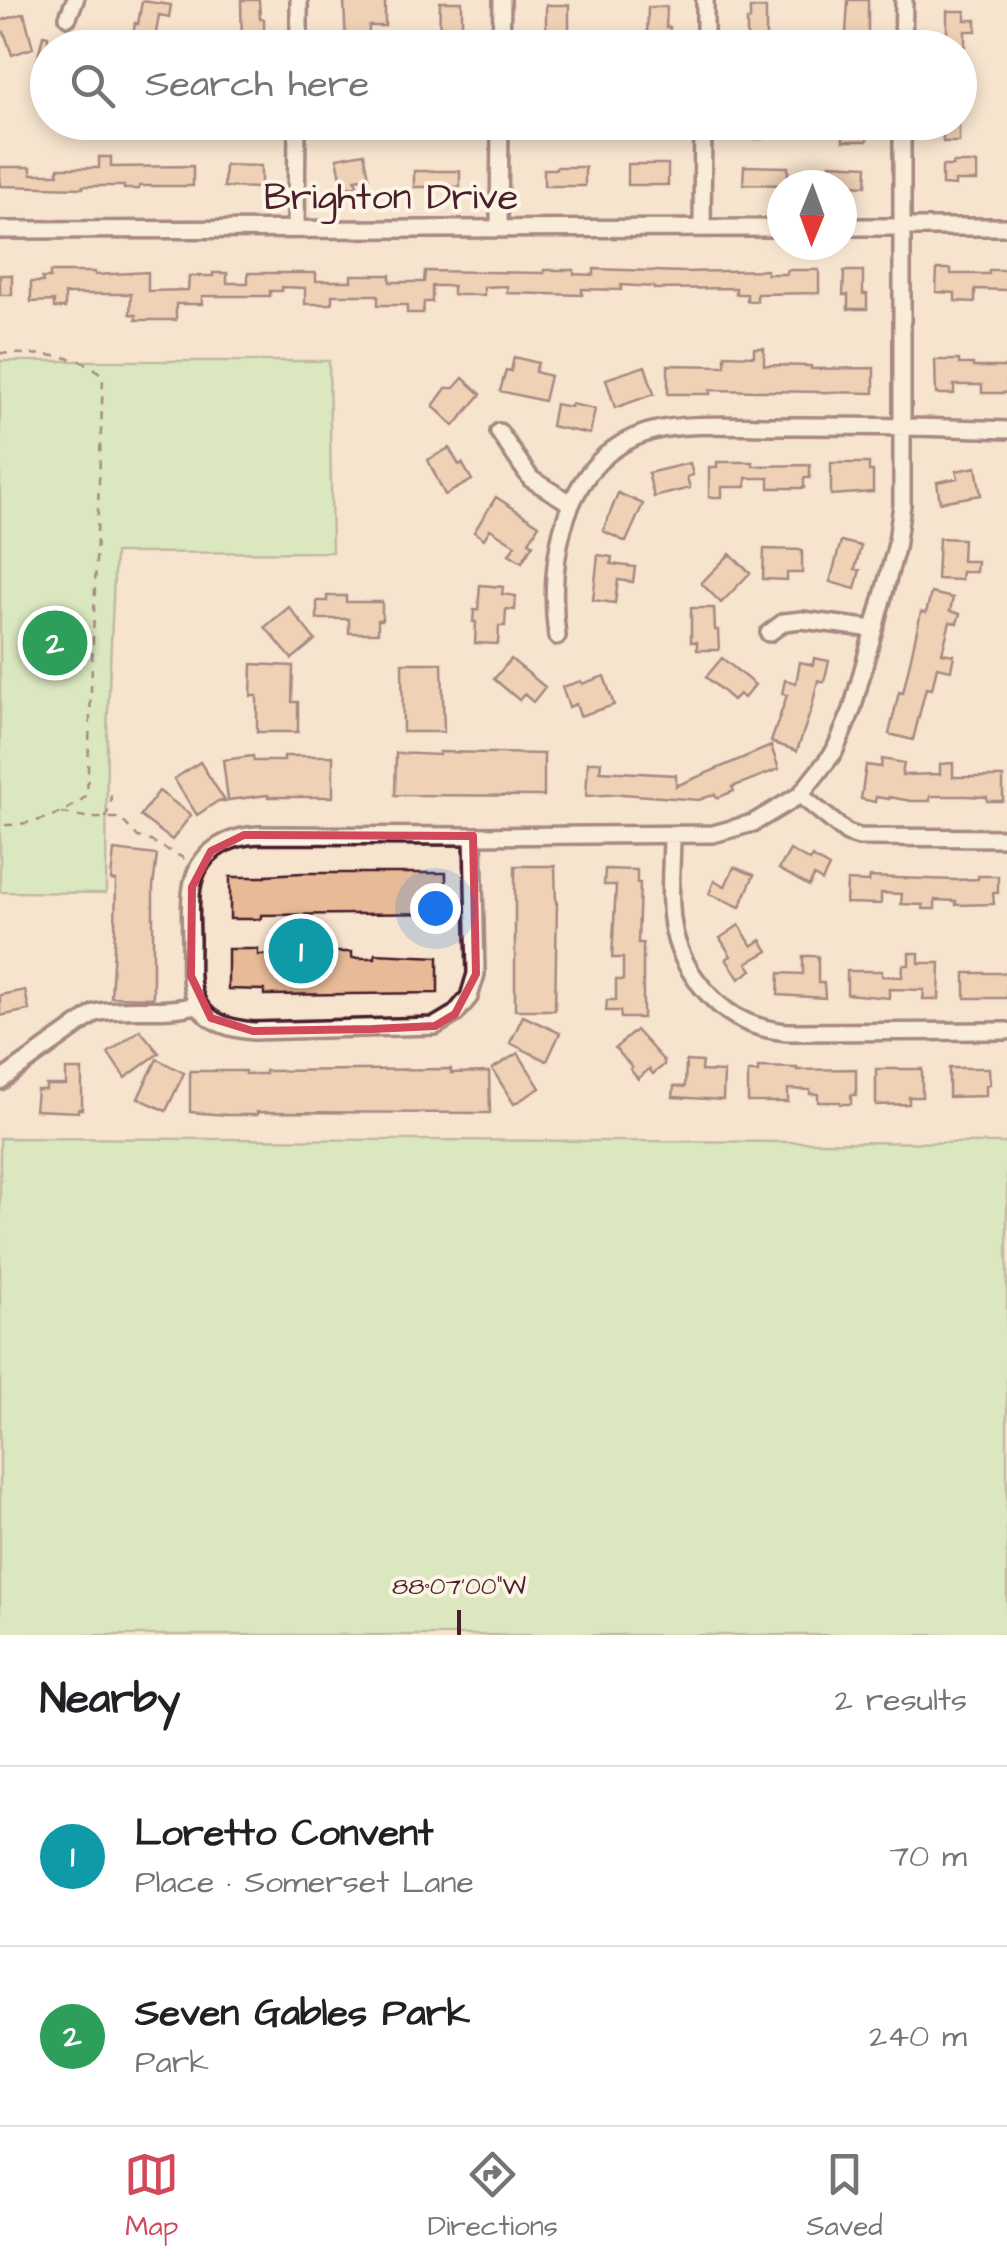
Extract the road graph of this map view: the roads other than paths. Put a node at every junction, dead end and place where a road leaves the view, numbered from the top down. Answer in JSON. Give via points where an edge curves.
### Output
{"nodes":[{"id":1,"x":76,"y":0,"type":"edge"},
{"id":2,"x":300,"y":0,"type":"edge"},
{"id":3,"x":502,"y":0,"type":"edge"},
{"id":4,"x":706,"y":0,"type":"edge"},
{"id":5,"x":904,"y":0,"type":"edge"},
{"id":6,"x":68,"y":16,"type":"dead end"},
{"id":7,"x":299,"y":30,"type":"edge"},
{"id":8,"x":502,"y":30,"type":"edge"},
{"id":9,"x":705,"y":30,"type":"edge"},
{"id":10,"x":903,"y":30,"type":"edge"},
{"id":11,"x":298,"y":140,"type":"edge"},
{"id":12,"x":500,"y":140,"type":"edge"},
{"id":13,"x":704,"y":140,"type":"edge"},
{"id":14,"x":902,"y":140,"type":"edge"},
{"id":15,"x":857,"y":227,"type":"edge"},
{"id":16,"x":900,"y":227,"type":"junction"},
{"id":17,"x":1007,"y":227,"type":"edge"},
{"id":18,"x":498,"y":228,"type":"junction"},
{"id":19,"x":702,"y":228,"type":"junction"},
{"id":20,"x":767,"y":228,"type":"edge"},
{"id":21,"x":296,"y":229,"type":"junction"},
{"id":22,"x":0,"y":230,"type":"edge"},
{"id":23,"x":902,"y":428,"type":"junction"},
{"id":24,"x":1007,"y":430,"type":"edge"},
{"id":25,"x":499,"y":432,"type":"dead end"},
{"id":26,"x":570,"y":504,"type":"junction"},
{"id":27,"x":874,"y":630,"type":"junction"},
{"id":28,"x":769,"y":633,"type":"dead end"},
{"id":29,"x":557,"y":636,"type":"dead end"},
{"id":30,"x":800,"y":795,"type":"junction"},
{"id":31,"x":473,"y":836,"type":"junction"},
{"id":32,"x":672,"y":836,"type":"junction"},
{"id":33,"x":1007,"y":838,"type":"edge"},
{"id":34,"x":198,"y":1004,"type":"junction"},
{"id":35,"x":1007,"y":1031,"type":"edge"},
{"id":36,"x":0,"y":1082,"type":"edge"}],
"edges":[{"from":1,"to":6,"type":"street"},
{"from":2,"to":7,"type":"street"},
{"from":3,"to":8,"type":"street"},
{"from":4,"to":9,"type":"street"},
{"from":5,"to":10,"type":"street"},
{"from":11,"to":21,"type":"street"},
{"from":12,"to":18,"type":"street"},
{"from":13,"to":19,"type":"street"},
{"from":14,"to":16,"type":"street"},
{"from":15,"to":16,"type":"street"},
{"from":16,"to":17,"type":"street"},
{"from":16,"to":23,"type":"street"},
{"from":18,"to":19,"type":"street","name":"Brighton Drive"},
{"from":18,"to":21,"type":"street","name":"Brighton Drive"},
{"from":19,"to":20,"type":"street","name":"Brighton Drive"},
{"from":21,"to":22,"type":"street","name":"Brighton Drive"},
{"from":23,"to":24,"type":"street"},
{"from":23,"to":26,"type":"street","via":[[651,431],[622,444],[585,476]]},
{"from":23,"to":27,"type":"street","via":[[900,527]]},
{"from":25,"to":26,"type":"street","via":[[531,479]]},
{"from":26,"to":29,"type":"street","via":[[553,592]]},
{"from":27,"to":28,"type":"street","via":[[802,620]]},
{"from":27,"to":30,"type":"street","via":[[840,741]]},
{"from":30,"to":32,"type":"street","via":[[730,830]]},
{"from":30,"to":33,"type":"street","via":[[858,837]]},
{"from":31,"to":32,"type":"street"},
{"from":31,"to":34,"type":"street","via":[[226,841],[199,866],[192,887],[191,976]]},
{"from":31,"to":34,"type":"street","via":[[476,974],[455,1014],[435,1026],[253,1031],[230,1028]]},
{"from":32,"to":35,"type":"street","via":[[677,948],[692,978],[738,1019],[787,1032]]},
{"from":34,"to":36,"type":"street","via":[[95,1013]]}]}
